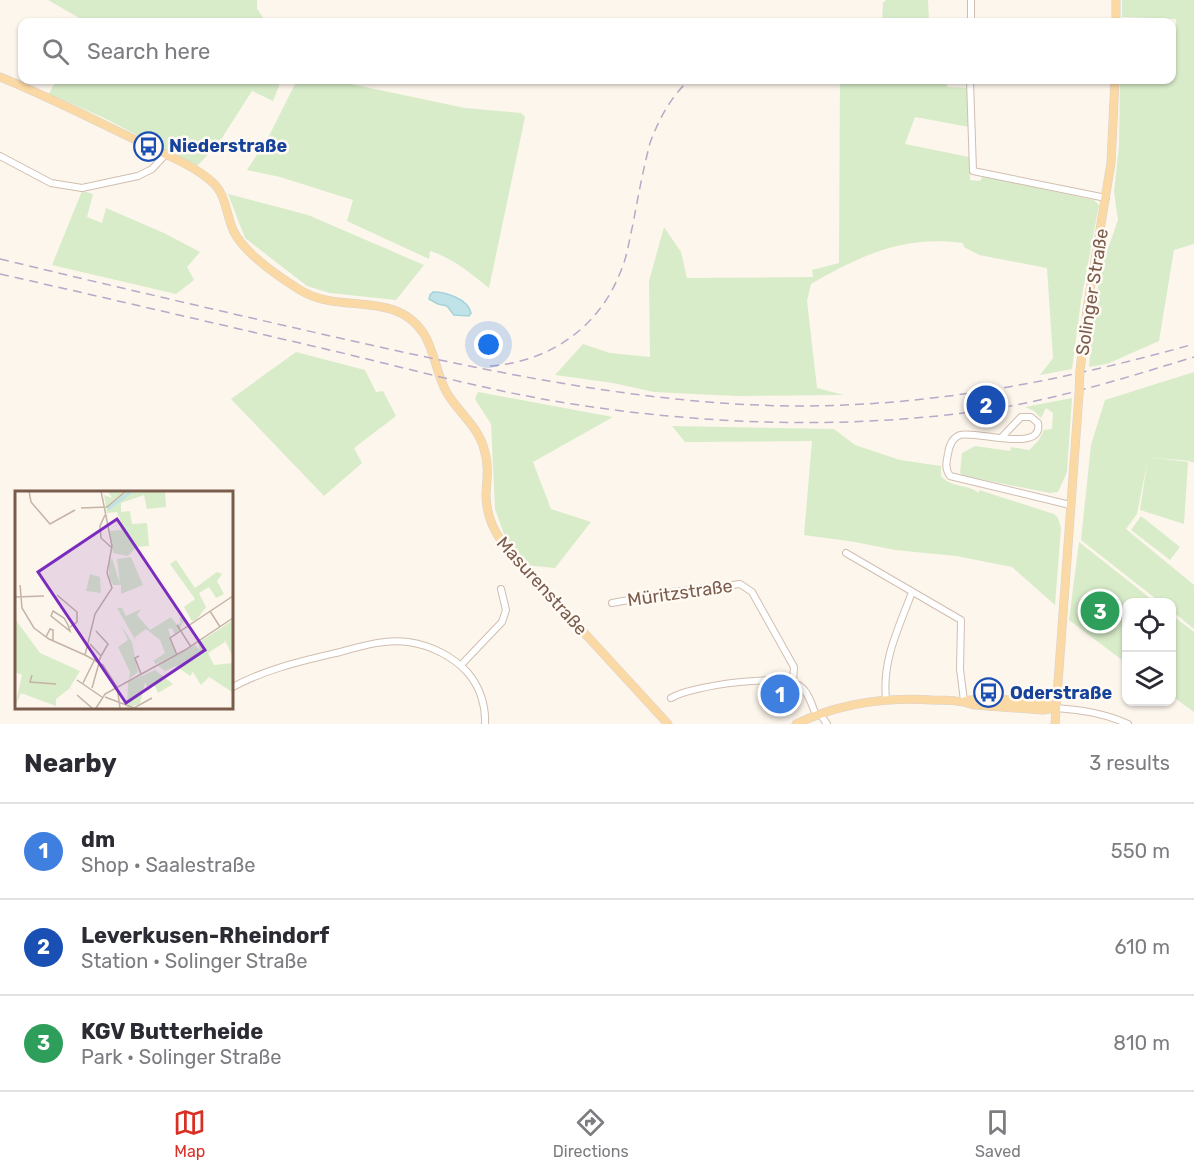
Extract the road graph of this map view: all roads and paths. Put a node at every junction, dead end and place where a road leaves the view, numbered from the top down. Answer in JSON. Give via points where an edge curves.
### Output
{"nodes":[{"id":1,"x":971,"y":0,"type":"edge"},
{"id":2,"x":1116,"y":0,"type":"edge"},
{"id":3,"x":971,"y":18,"type":"edge"},
{"id":4,"x":1116,"y":18,"type":"edge"},
{"id":5,"x":0,"y":77,"type":"edge"},
{"id":6,"x":970,"y":84,"type":"edge"},
{"id":7,"x":1115,"y":84,"type":"edge"},
{"id":8,"x":165,"y":155,"type":"junction"},
{"id":9,"x":0,"y":156,"type":"edge"},
{"id":10,"x":1106,"y":198,"type":"junction"},
{"id":11,"x":1001,"y":438,"type":"junction"},
{"id":12,"x":1070,"y":505,"type":"junction"},
{"id":13,"x":846,"y":553,"type":"dead end"},
{"id":14,"x":501,"y":589,"type":"dead end"},
{"id":15,"x":912,"y":592,"type":"junction"},
{"id":16,"x":612,"y":603,"type":"dead end"},
{"id":17,"x":461,"y":665,"type":"junction"},
{"id":18,"x":793,"y":682,"type":"junction"},
{"id":19,"x":232,"y":688,"type":"edge"},
{"id":20,"x":671,"y":698,"type":"dead end"},
{"id":21,"x":886,"y":699,"type":"junction"},
{"id":22,"x":964,"y":701,"type":"junction"},
{"id":23,"x":1056,"y":708,"type":"junction"},
{"id":24,"x":818,"y":714,"type":"junction"},
{"id":25,"x":485,"y":724,"type":"edge"},
{"id":26,"x":668,"y":724,"type":"edge"},
{"id":27,"x":796,"y":724,"type":"edge"},
{"id":28,"x":827,"y":724,"type":"edge"},
{"id":29,"x":1055,"y":724,"type":"edge"},
{"id":30,"x":1128,"y":724,"type":"edge"}],
"edges":[{"from":1,"to":3,"type":"street"},
{"from":2,"to":4,"type":"main road"},
{"from":5,"to":8,"type":"main road","name":"Masurenstraße"},
{"from":6,"to":10,"type":"street","via":[[973,171]]},
{"from":7,"to":10,"type":"main road","name":"Solinger Straße"},
{"from":8,"to":9,"type":"street","via":[[152,169],[138,176],[82,188],[51,183]]},
{"from":8,"to":26,"type":"main road","name":"Masurenstraße","via":[[217,186],[236,234],[250,252],[308,295],[336,303],[385,306],[418,326],[430,345],[444,387],[484,448],[487,504],[495,532]]},
{"from":10,"to":12,"type":"main road","name":"Solinger Straße","bridge":true,"via":[[1087,309]]},
{"from":11,"to":11,"type":"street","via":[[1030,439],[1038,432],[1038,423],[1031,417],[1021,417]]},
{"from":11,"to":12,"type":"street","via":[[968,434],[955,438],[946,465],[950,476]]},
{"from":12,"to":23,"type":"main road","name":"Solinger Straße"},
{"from":13,"to":15,"type":"street"},
{"from":14,"to":17,"type":"street","via":[[506,610],[502,622]]},
{"from":15,"to":21,"type":"street","via":[[887,660]]},
{"from":15,"to":22,"type":"street","via":[[961,620]]},
{"from":16,"to":18,"type":"street","name":"Müritzstraße","via":[[691,589],[745,586],[794,667]]},
{"from":17,"to":19,"type":"street","via":[[433,649],[390,641],[304,660]]},
{"from":17,"to":25,"type":"street","via":[[482,697]]},
{"from":18,"to":20,"type":"street","via":[[725,684]]},
{"from":18,"to":24,"type":"street","via":[[808,694]]},
{"from":21,"to":22,"type":"main road"},
{"from":21,"to":24,"type":"main road"},
{"from":22,"to":23,"type":"main road","via":[[974,705]]},
{"from":23,"to":29,"type":"main road","name":"Solinger Straße"},
{"from":23,"to":30,"type":"street","via":[[1093,712]]},
{"from":24,"to":27,"type":"main road"},
{"from":24,"to":28,"type":"street"}]}
